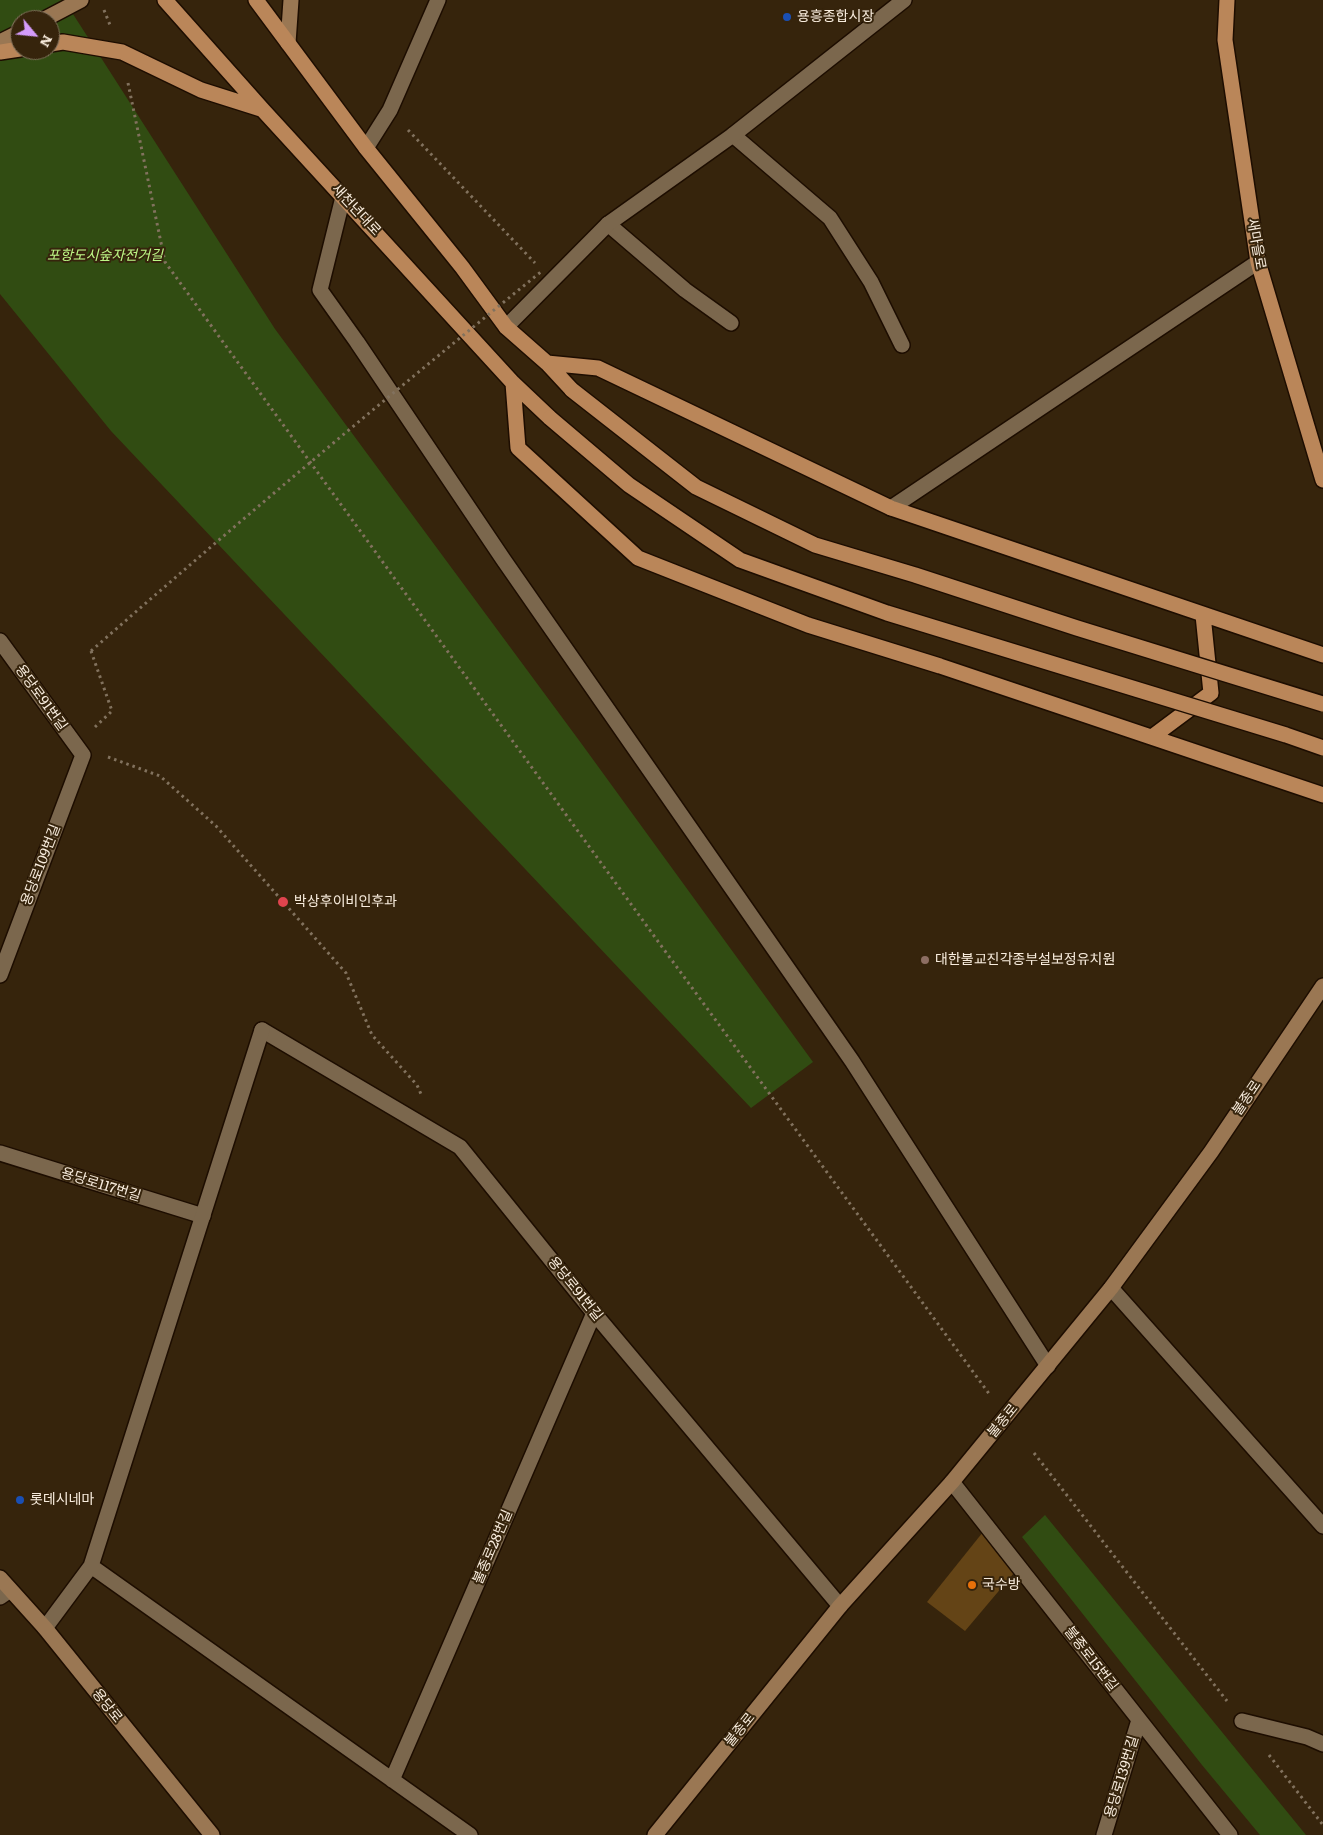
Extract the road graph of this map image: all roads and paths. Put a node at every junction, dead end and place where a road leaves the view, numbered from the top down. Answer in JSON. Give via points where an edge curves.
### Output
{"nodes":[{"id":1,"x":81,"y":0,"type":"edge"},
{"id":2,"x":165,"y":0,"type":"edge"},
{"id":3,"x":256,"y":0,"type":"edge"},
{"id":4,"x":290,"y":0,"type":"edge"},
{"id":5,"x":438,"y":0,"type":"edge"},
{"id":6,"x":904,"y":0,"type":"edge"},
{"id":7,"x":1227,"y":0,"type":"edge"},
{"id":8,"x":104,"y":9,"type":"dead end"},
{"id":9,"x":60,"y":11,"type":"edge"},
{"id":10,"x":60,"y":42,"type":"edge"},
{"id":11,"x":288,"y":42,"type":"junction"},
{"id":12,"x":122,"y":52,"type":"junction"},
{"id":13,"x":262,"y":109,"type":"junction"},
{"id":14,"x":390,"y":110,"type":"junction"},
{"id":15,"x":733,"y":135,"type":"junction"},
{"id":16,"x":366,"y":148,"type":"junction"},
{"id":17,"x":343,"y":197,"type":"junction"},
{"id":18,"x":608,"y":224,"type":"junction"},
{"id":19,"x":1258,"y":262,"type":"junction"},
{"id":20,"x":730,"y":323,"type":"dead end"},
{"id":21,"x":506,"y":327,"type":"junction"},
{"id":22,"x":902,"y":345,"type":"dead end"},
{"id":23,"x":548,"y":362,"type":"junction"},
{"id":24,"x":513,"y":383,"type":"junction"},
{"id":25,"x":1323,"y":480,"type":"edge"},
{"id":26,"x":891,"y":508,"type":"junction"},
{"id":27,"x":1203,"y":615,"type":"junction"},
{"id":28,"x":0,"y":641,"type":"edge"},
{"id":29,"x":1323,"y":655,"type":"edge"},
{"id":30,"x":1323,"y":704,"type":"edge"},
{"id":31,"x":112,"y":711,"type":"dead end"},
{"id":32,"x":1152,"y":737,"type":"junction"},
{"id":33,"x":1323,"y":748,"type":"edge"},
{"id":34,"x":83,"y":755,"type":"junction"},
{"id":35,"x":1323,"y":794,"type":"edge"},
{"id":36,"x":0,"y":975,"type":"edge"},
{"id":37,"x":1323,"y":986,"type":"edge"},
{"id":38,"x":444,"y":1136,"type":"junction"},
{"id":39,"x":0,"y":1153,"type":"edge"},
{"id":40,"x":203,"y":1216,"type":"junction"},
{"id":41,"x":1111,"y":1288,"type":"junction"},
{"id":42,"x":594,"y":1313,"type":"junction"},
{"id":43,"x":1048,"y":1366,"type":"junction"},
{"id":44,"x":993,"y":1399,"type":"dead end"},
{"id":45,"x":1034,"y":1453,"type":"dead end"},
{"id":46,"x":952,"y":1482,"type":"junction"},
{"id":47,"x":1323,"y":1526,"type":"edge"},
{"id":48,"x":91,"y":1566,"type":"junction"},
{"id":49,"x":3,"y":1589,"type":"edge"},
{"id":50,"x":840,"y":1606,"type":"junction"},
{"id":51,"x":44,"y":1628,"type":"junction"},
{"id":52,"x":1140,"y":1720,"type":"junction"},
{"id":53,"x":1242,"y":1721,"type":"junction"},
{"id":54,"x":1323,"y":1744,"type":"edge"},
{"id":55,"x":392,"y":1780,"type":"junction"},
{"id":56,"x":1323,"y":1825,"type":"edge"},
{"id":57,"x":211,"y":1835,"type":"edge"},
{"id":58,"x":470,"y":1835,"type":"edge"},
{"id":59,"x":656,"y":1835,"type":"edge"},
{"id":60,"x":1104,"y":1835,"type":"edge"},
{"id":61,"x":1230,"y":1835,"type":"edge"}],
"edges":[{"from":1,"to":9,"type":"main road"},
{"from":2,"to":13,"type":"main road","name":"새천년대로"},
{"from":3,"to":11,"type":"main road"},
{"from":4,"to":11,"type":"main road"},
{"from":5,"to":14,"type":"street"},
{"from":6,"to":15,"type":"street"},
{"from":7,"to":19,"type":"main road","name":"새마을로","via":[[1225,40]]},
{"from":8,"to":12,"type":"path"},
{"from":10,"to":12,"type":"main road"},
{"from":11,"to":16,"type":"main road"},
{"from":12,"to":13,"type":"main road","via":[[201,90]]},
{"from":12,"to":44,"type":"path","via":[[165,262]]},
{"from":13,"to":17,"type":"main road","name":"새천년대로"},
{"from":14,"to":16,"type":"street"},
{"from":14,"to":31,"type":"path","bridge":true,"via":[[542,271],[382,400],[91,650]]},
{"from":15,"to":18,"type":"street"},
{"from":15,"to":22,"type":"street","via":[[830,218],[871,282]]},
{"from":16,"to":21,"type":"main road"},
{"from":17,"to":24,"type":"main road","name":"새천년대로"},
{"from":17,"to":43,"type":"street","via":[[320,290],[852,1061]]},
{"from":18,"to":20,"type":"street","via":[[685,290]]},
{"from":18,"to":21,"type":"street"},
{"from":19,"to":25,"type":"main road","name":"새마을로"},
{"from":19,"to":26,"type":"street"},
{"from":21,"to":23,"type":"main road"},
{"from":23,"to":26,"type":"main road","via":[[598,368]]},
{"from":23,"to":30,"type":"main road","bridge":true,"via":[[572,390],[696,486],[815,545]]},
{"from":24,"to":32,"type":"main road","via":[[518,448],[638,558],[808,625]]},
{"from":24,"to":33,"type":"main road","name":"새천년대로","bridge":true,"via":[[629,485],[740,560],[887,612]]},
{"from":26,"to":27,"type":"main road"},
{"from":27,"to":29,"type":"main road"},
{"from":27,"to":32,"type":"main road","via":[[1211,693]]},
{"from":28,"to":34,"type":"street","name":"용당로91번길"},
{"from":32,"to":35,"type":"main road"},
{"from":34,"to":36,"type":"street","name":"용당로109번길"},
{"from":34,"to":38,"type":"path","via":[[110,757],[160,776],[216,826],[346,973],[372,1035],[417,1085]]},
{"from":37,"to":41,"type":"main road","name":"불종로","via":[[1211,1152]]},
{"from":38,"to":40,"type":"street","name":"용당로91번길","via":[[262,1030]]},
{"from":38,"to":42,"type":"street","name":"용당로91번길","via":[[460,1147]]},
{"from":39,"to":40,"type":"street","name":"용당로117번길"},
{"from":40,"to":48,"type":"street"},
{"from":41,"to":43,"type":"main road","name":"불종로"},
{"from":41,"to":47,"type":"street"},
{"from":42,"to":50,"type":"street","name":"용당로91번길"},
{"from":42,"to":55,"type":"street","name":"불종로28번길"},
{"from":43,"to":46,"type":"main road","name":"불종로"},
{"from":45,"to":53,"type":"path"},
{"from":46,"to":50,"type":"main road","name":"불종로"},
{"from":46,"to":52,"type":"street","name":"불종로15번길"},
{"from":48,"to":51,"type":"street"},
{"from":48,"to":55,"type":"street"},
{"from":49,"to":51,"type":"main road","name":"용당로"},
{"from":50,"to":59,"type":"main road","name":"불종로"},
{"from":51,"to":57,"type":"main road","name":"용당로"},
{"from":52,"to":60,"type":"street","name":"용당로139번길"},
{"from":52,"to":61,"type":"street","name":"불종로15번길"},
{"from":53,"to":54,"type":"street"},
{"from":53,"to":56,"type":"path"},
{"from":55,"to":58,"type":"street"}]}
